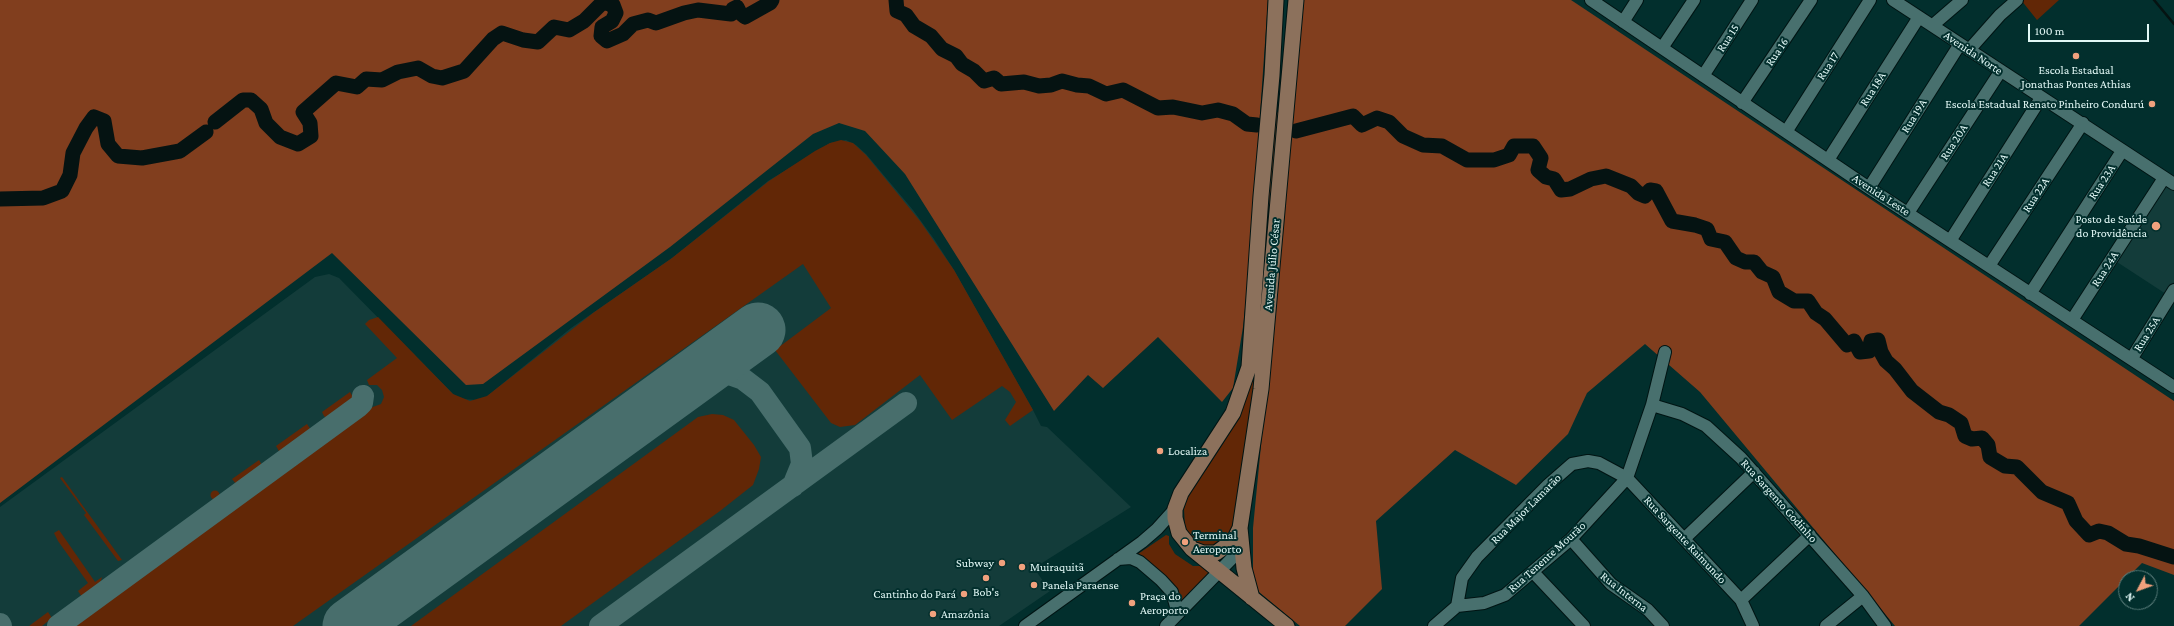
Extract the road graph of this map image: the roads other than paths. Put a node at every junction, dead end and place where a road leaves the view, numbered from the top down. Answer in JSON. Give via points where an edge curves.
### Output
{"nodes":[{"id":1,"x":1276,"y":0,"type":"edge"},
{"id":2,"x":1296,"y":0,"type":"edge"},
{"id":3,"x":1591,"y":0,"type":"edge"},
{"id":4,"x":1638,"y":0,"type":"edge"},
{"id":5,"x":1694,"y":0,"type":"edge"},
{"id":6,"x":1752,"y":0,"type":"edge"},
{"id":7,"x":1811,"y":0,"type":"edge"},
{"id":8,"x":1870,"y":0,"type":"edge"},
{"id":9,"x":1893,"y":0,"type":"edge"},
{"id":10,"x":1962,"y":0,"type":"edge"},
{"id":11,"x":2016,"y":0,"type":"edge"},
{"id":12,"x":1919,"y":17,"type":"junction"},
{"id":13,"x":1623,"y":22,"type":"junction"},
{"id":14,"x":1933,"y":25,"type":"junction"},
{"id":15,"x":1965,"y":47,"type":"junction"},
{"id":16,"x":1662,"y":48,"type":"junction"},
{"id":17,"x":2000,"y":72,"type":"junction"},
{"id":18,"x":1703,"y":76,"type":"junction"},
{"id":19,"x":2041,"y":98,"type":"junction"},
{"id":20,"x":1742,"y":103,"type":"junction"},
{"id":21,"x":2083,"y":123,"type":"junction"},
{"id":22,"x":1786,"y":132,"type":"junction"},
{"id":23,"x":2122,"y":151,"type":"junction"},
{"id":24,"x":1828,"y":160,"type":"junction"},
{"id":25,"x":2169,"y":181,"type":"edge"},
{"id":26,"x":1869,"y":188,"type":"junction"},
{"id":27,"x":1908,"y":213,"type":"junction"},
{"id":28,"x":1950,"y":241,"type":"junction"},
{"id":29,"x":1989,"y":266,"type":"junction"},
{"id":30,"x":2174,"y":290,"type":"edge"},
{"id":31,"x":2030,"y":294,"type":"junction"},
{"id":32,"x":2072,"y":320,"type":"junction"},
{"id":33,"x":1665,"y":352,"type":"dead end"},
{"id":34,"x":2132,"y":358,"type":"junction"},
{"id":35,"x":2173,"y":384,"type":"edge"},
{"id":36,"x":1652,"y":405,"type":"junction"},
{"id":37,"x":1636,"y":452,"type":"junction"},
{"id":38,"x":1614,"y":471,"type":"junction"},
{"id":39,"x":1754,"y":472,"type":"junction"},
{"id":40,"x":1627,"y":478,"type":"junction"},
{"id":41,"x":1174,"y":509,"type":"junction"},
{"id":42,"x":1240,"y":528,"type":"junction"},
{"id":43,"x":1810,"y":536,"type":"junction"},
{"id":44,"x":1570,"y":539,"type":"junction"},
{"id":45,"x":1684,"y":539,"type":"junction"},
{"id":46,"x":1243,"y":547,"type":"junction"},
{"id":47,"x":1192,"y":549,"type":"junction"},
{"id":48,"x":1118,"y":559,"type":"junction"},
{"id":49,"x":1220,"y":572,"type":"junction"},
{"id":50,"x":1533,"y":572,"type":"junction"},
{"id":51,"x":1863,"y":596,"type":"junction"},
{"id":52,"x":1252,"y":598,"type":"junction"},
{"id":53,"x":1741,"y":600,"type":"junction"},
{"id":54,"x":1457,"y":606,"type":"junction"},
{"id":55,"x":1178,"y":614,"type":"junction"},
{"id":56,"x":1025,"y":626,"type":"edge"},
{"id":57,"x":1166,"y":626,"type":"edge"},
{"id":58,"x":1287,"y":626,"type":"edge"},
{"id":59,"x":1434,"y":626,"type":"edge"},
{"id":60,"x":1584,"y":626,"type":"edge"},
{"id":61,"x":1663,"y":626,"type":"edge"},
{"id":62,"x":1753,"y":626,"type":"edge"},
{"id":63,"x":1826,"y":626,"type":"edge"},
{"id":64,"x":1885,"y":626,"type":"edge"}],
"edges":[{"from":1,"to":41,"type":"main road","name":"Avenida Júlio César","via":[[1249,367],[1232,413],[1185,485]]},
{"from":2,"to":42,"type":"main road","name":"Avenida Júlio César","via":[[1261,389]]},
{"from":3,"to":13,"type":"street","name":"Avenida Leste"},
{"from":4,"to":13,"type":"street"},
{"from":5,"to":16,"type":"street"},
{"from":6,"to":18,"type":"street","name":"Rua 15"},
{"from":7,"to":20,"type":"street","name":"Rua 16"},
{"from":8,"to":22,"type":"street","name":"Rua 17"},
{"from":9,"to":12,"type":"street","name":"Avenida Norte"},
{"from":10,"to":14,"type":"street"},
{"from":11,"to":15,"type":"street","name":"Rua 19A"},
{"from":12,"to":14,"type":"street","name":"Avenida Norte"},
{"from":12,"to":24,"type":"street","name":"Rua 18A"},
{"from":13,"to":16,"type":"street","name":"Avenida Leste"},
{"from":14,"to":15,"type":"street","name":"Avenida Norte"},
{"from":15,"to":17,"type":"street","name":"Avenida Norte"},
{"from":15,"to":26,"type":"street","name":"Rua 19A"},
{"from":16,"to":18,"type":"street","name":"Avenida Leste"},
{"from":17,"to":19,"type":"street","name":"Avenida Norte"},
{"from":17,"to":27,"type":"street","name":"Rua 20A"},
{"from":18,"to":20,"type":"street","name":"Avenida Leste"},
{"from":19,"to":21,"type":"street","name":"Avenida Norte"},
{"from":19,"to":28,"type":"street","name":"Rua 21A"},
{"from":20,"to":22,"type":"street","name":"Avenida Leste"},
{"from":21,"to":23,"type":"street","name":"Avenida Norte"},
{"from":21,"to":29,"type":"street","name":"Rua 22A"},
{"from":22,"to":24,"type":"street","name":"Avenida Leste"},
{"from":23,"to":25,"type":"street","name":"Avenida Norte"},
{"from":23,"to":31,"type":"street","name":"Rua 23A"},
{"from":24,"to":26,"type":"street","name":"Avenida Leste"},
{"from":25,"to":32,"type":"street","name":"Rua 24A"},
{"from":26,"to":27,"type":"street","name":"Avenida Leste"},
{"from":27,"to":28,"type":"street","name":"Avenida Leste"},
{"from":28,"to":29,"type":"street","name":"Avenida Leste"},
{"from":29,"to":31,"type":"street","name":"Avenida Leste"},
{"from":30,"to":34,"type":"street","name":"Rua 25A"},
{"from":31,"to":32,"type":"street","name":"Avenida Leste"},
{"from":32,"to":34,"type":"street","name":"Avenida Leste"},
{"from":33,"to":36,"type":"street"},
{"from":34,"to":35,"type":"street","name":"Avenida Leste"},
{"from":36,"to":37,"type":"street"},
{"from":36,"to":39,"type":"street","name":"Rua Sargento Godinho","via":[[1682,414],[1706,426]]},
{"from":37,"to":38,"type":"street"},
{"from":37,"to":40,"type":"street"},
{"from":38,"to":40,"type":"street","name":"Rua Major Lamarão"},
{"from":38,"to":54,"type":"street","name":"Rua Major Lamarão","via":[[1599,463],[1572,464],[1465,572],[1459,584]]},
{"from":39,"to":43,"type":"street","name":"Rua Sargento Godinho"},
{"from":39,"to":45,"type":"street"},
{"from":40,"to":44,"type":"street","name":"Rua Tenente Mourão"},
{"from":40,"to":45,"type":"street","name":"Rua Sargente Raimundo"},
{"from":41,"to":47,"type":"main road","via":[[1178,533]]},
{"from":41,"to":48,"type":"street","name":"Avenida Júlio César","via":[[1157,529]]},
{"from":42,"to":46,"type":"main road","name":"Avenida Júlio César"},
{"from":42,"to":47,"type":"main road","name":"Avenida Júlio César","via":[[1234,540],[1216,553],[1203,553]]},
{"from":43,"to":51,"type":"street","name":"Rua Sargento Godinho"},
{"from":43,"to":53,"type":"street"},
{"from":44,"to":50,"type":"street","name":"Rua Tenente Mourão"},
{"from":44,"to":61,"type":"street","name":"Rua Interna","via":[[1610,584],[1648,610]]},
{"from":45,"to":53,"type":"street","name":"Rua Sargente Raimundo"},
{"from":46,"to":49,"type":"street"},
{"from":46,"to":52,"type":"main road","name":"Avenida Júlio César","via":[[1246,579]]},
{"from":47,"to":49,"type":"main road"},
{"from":48,"to":55,"type":"street","via":[[1132,558],[1161,580],[1172,592]]},
{"from":48,"to":56,"type":"street","name":"Avenida Júlio César"},
{"from":49,"to":52,"type":"main road"},
{"from":49,"to":55,"type":"street"},
{"from":50,"to":54,"type":"street","name":"Rua Tenente Mourão","via":[[1505,595],[1494,600]]},
{"from":50,"to":60,"type":"street"},
{"from":51,"to":63,"type":"street"},
{"from":51,"to":64,"type":"street","name":"Rua Sargento Godinho"},
{"from":52,"to":58,"type":"main road"},
{"from":53,"to":62,"type":"street","name":"Rua Sargente Raimundo"},
{"from":54,"to":59,"type":"street"},
{"from":55,"to":57,"type":"street"}]}
